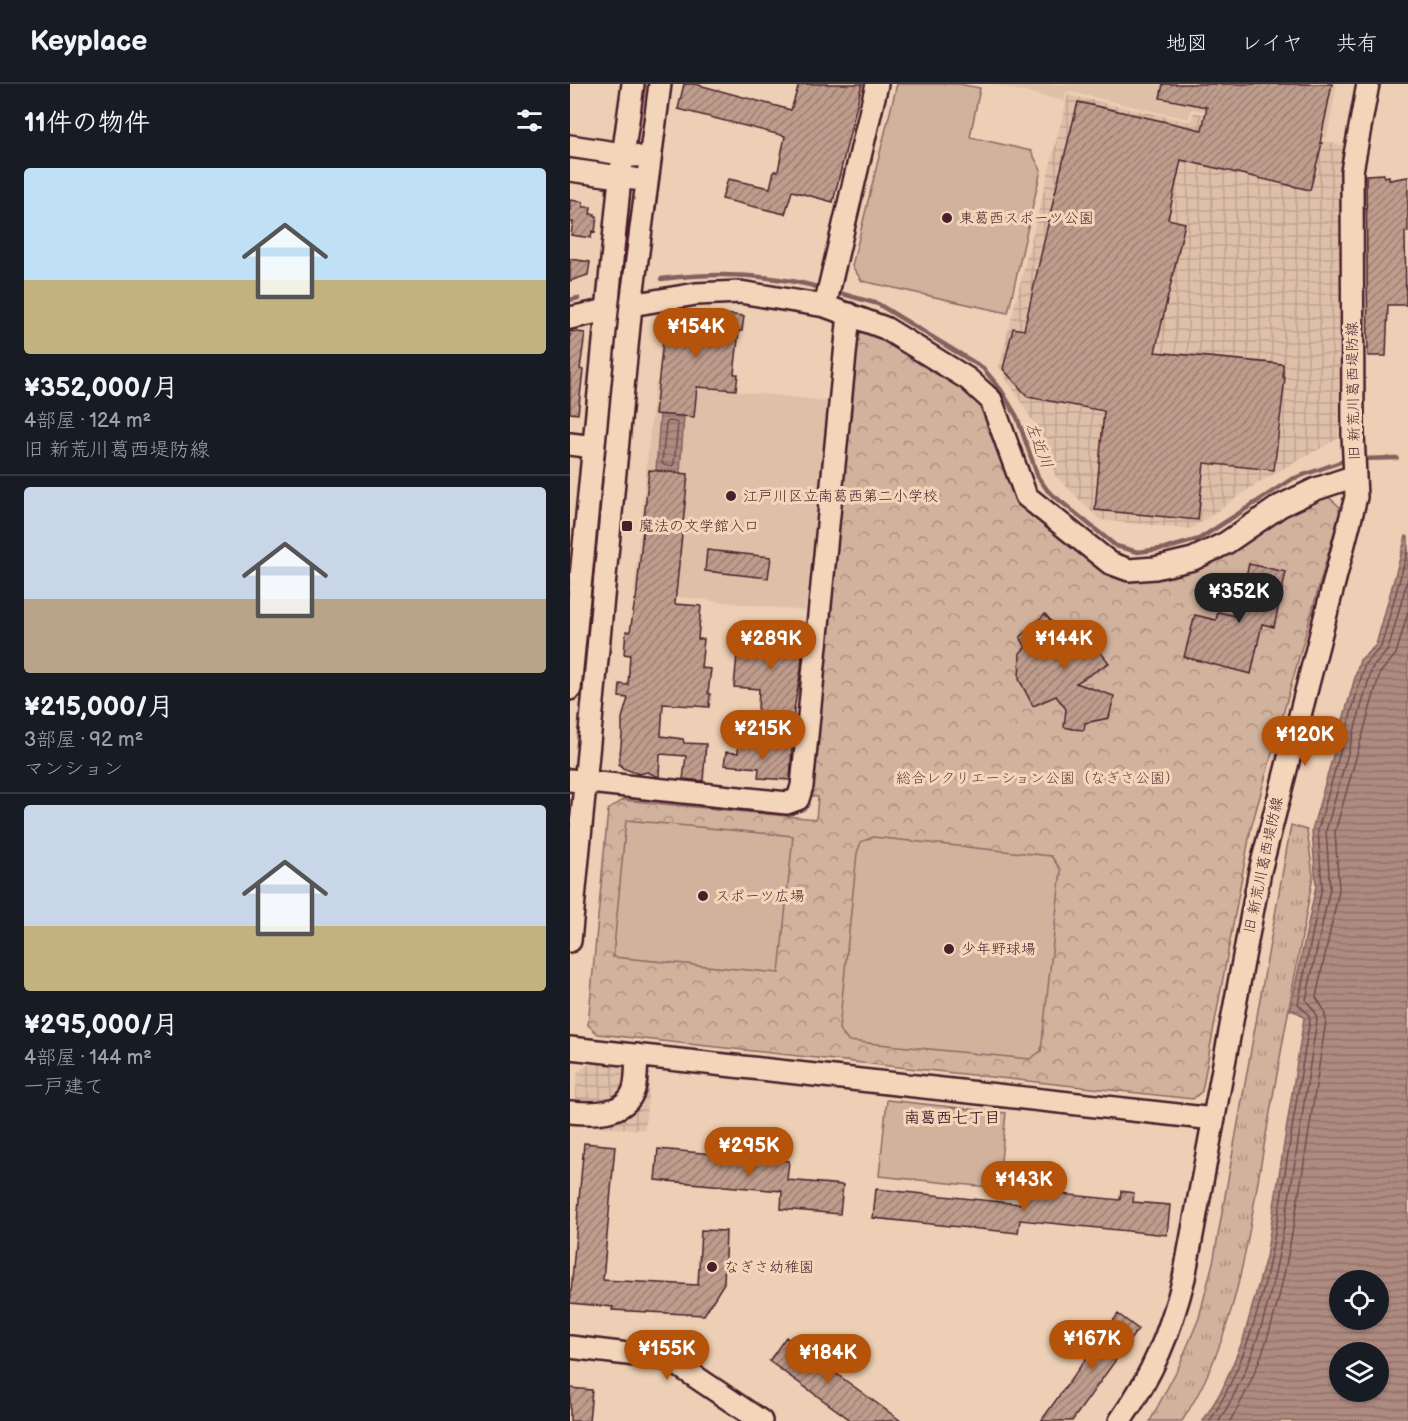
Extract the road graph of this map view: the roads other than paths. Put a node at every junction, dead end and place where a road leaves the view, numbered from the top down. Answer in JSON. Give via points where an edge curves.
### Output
{"nodes":[{"id":1,"x":633,"y":84,"type":"edge"},
{"id":2,"x":660,"y":84,"type":"edge"},
{"id":3,"x":877,"y":84,"type":"edge"},
{"id":4,"x":1368,"y":84,"type":"edge"},
{"id":5,"x":570,"y":146,"type":"edge"},
{"id":6,"x":623,"y":154,"type":"junction"},
{"id":7,"x":650,"y":158,"type":"junction"},
{"id":8,"x":570,"y":170,"type":"edge"},
{"id":9,"x":620,"y":178,"type":"junction"},
{"id":10,"x":647,"y":181,"type":"junction"},
{"id":11,"x":631,"y":305,"type":"junction"},
{"id":12,"x":825,"y":306,"type":"junction"},
{"id":13,"x":607,"y":310,"type":"junction"},
{"id":14,"x":849,"y":314,"type":"junction"},
{"id":15,"x":570,"y":318,"type":"edge"},
{"id":16,"x":570,"y":444,"type":"edge"},
{"id":17,"x":594,"y":447,"type":"junction"},
{"id":18,"x":1355,"y":476,"type":"junction"},
{"id":19,"x":575,"y":584,"type":"edge"},
{"id":20,"x":570,"y":689,"type":"edge"},
{"id":21,"x":578,"y":780,"type":"edge"},
{"id":22,"x":570,"y":941,"type":"edge"},
{"id":23,"x":570,"y":1048,"type":"edge"},
{"id":24,"x":637,"y":1055,"type":"junction"},
{"id":25,"x":570,"y":1112,"type":"edge"},
{"id":26,"x":1214,"y":1119,"type":"junction"},
{"id":27,"x":570,"y":1347,"type":"edge"},
{"id":28,"x":761,"y":1421,"type":"edge"},
{"id":29,"x":1120,"y":1421,"type":"edge"}],
"edges":[{"from":1,"to":6,"type":"street"},
{"from":2,"to":7,"type":"street"},
{"from":3,"to":12,"type":"street"},
{"from":4,"to":18,"type":"street","name":"旧 新荒川葛西堤防線","via":[[1352,171]]},
{"from":5,"to":6,"type":"street"},
{"from":6,"to":7,"type":"street"},
{"from":6,"to":9,"type":"street"},
{"from":7,"to":10,"type":"street"},
{"from":8,"to":9,"type":"street"},
{"from":9,"to":10,"type":"street"},
{"from":9,"to":13,"type":"street"},
{"from":10,"to":11,"type":"street"},
{"from":11,"to":12,"type":"street","via":[[696,294],[740,292]]},
{"from":11,"to":21,"type":"street"},
{"from":12,"to":14,"type":"street"},
{"from":13,"to":15,"type":"street"},
{"from":13,"to":17,"type":"street"},
{"from":14,"to":18,"type":"street","via":[[885,328],[968,380],[991,400],[1026,496],[1110,563],[1129,570],[1193,559],[1226,543],[1280,506]]},
{"from":14,"to":21,"type":"street","via":[[798,799],[787,803]]},
{"from":16,"to":17,"type":"street"},
{"from":17,"to":19,"type":"street"},
{"from":18,"to":26,"type":"street","name":"旧 新荒川葛西堤防線","via":[[1354,508],[1260,871]]},
{"from":19,"to":20,"type":"street"},
{"from":21,"to":22,"type":"street"},
{"from":23,"to":24,"type":"street"},
{"from":24,"to":25,"type":"street","via":[[634,1089],[629,1099],[610,1111]]},
{"from":24,"to":26,"type":"street"},
{"from":26,"to":29,"type":"street","name":"旧 新荒川葛西堤防線","via":[[1185,1278],[1168,1334],[1154,1366]]},
{"from":27,"to":28,"type":"street","via":[[669,1359]]}]}
